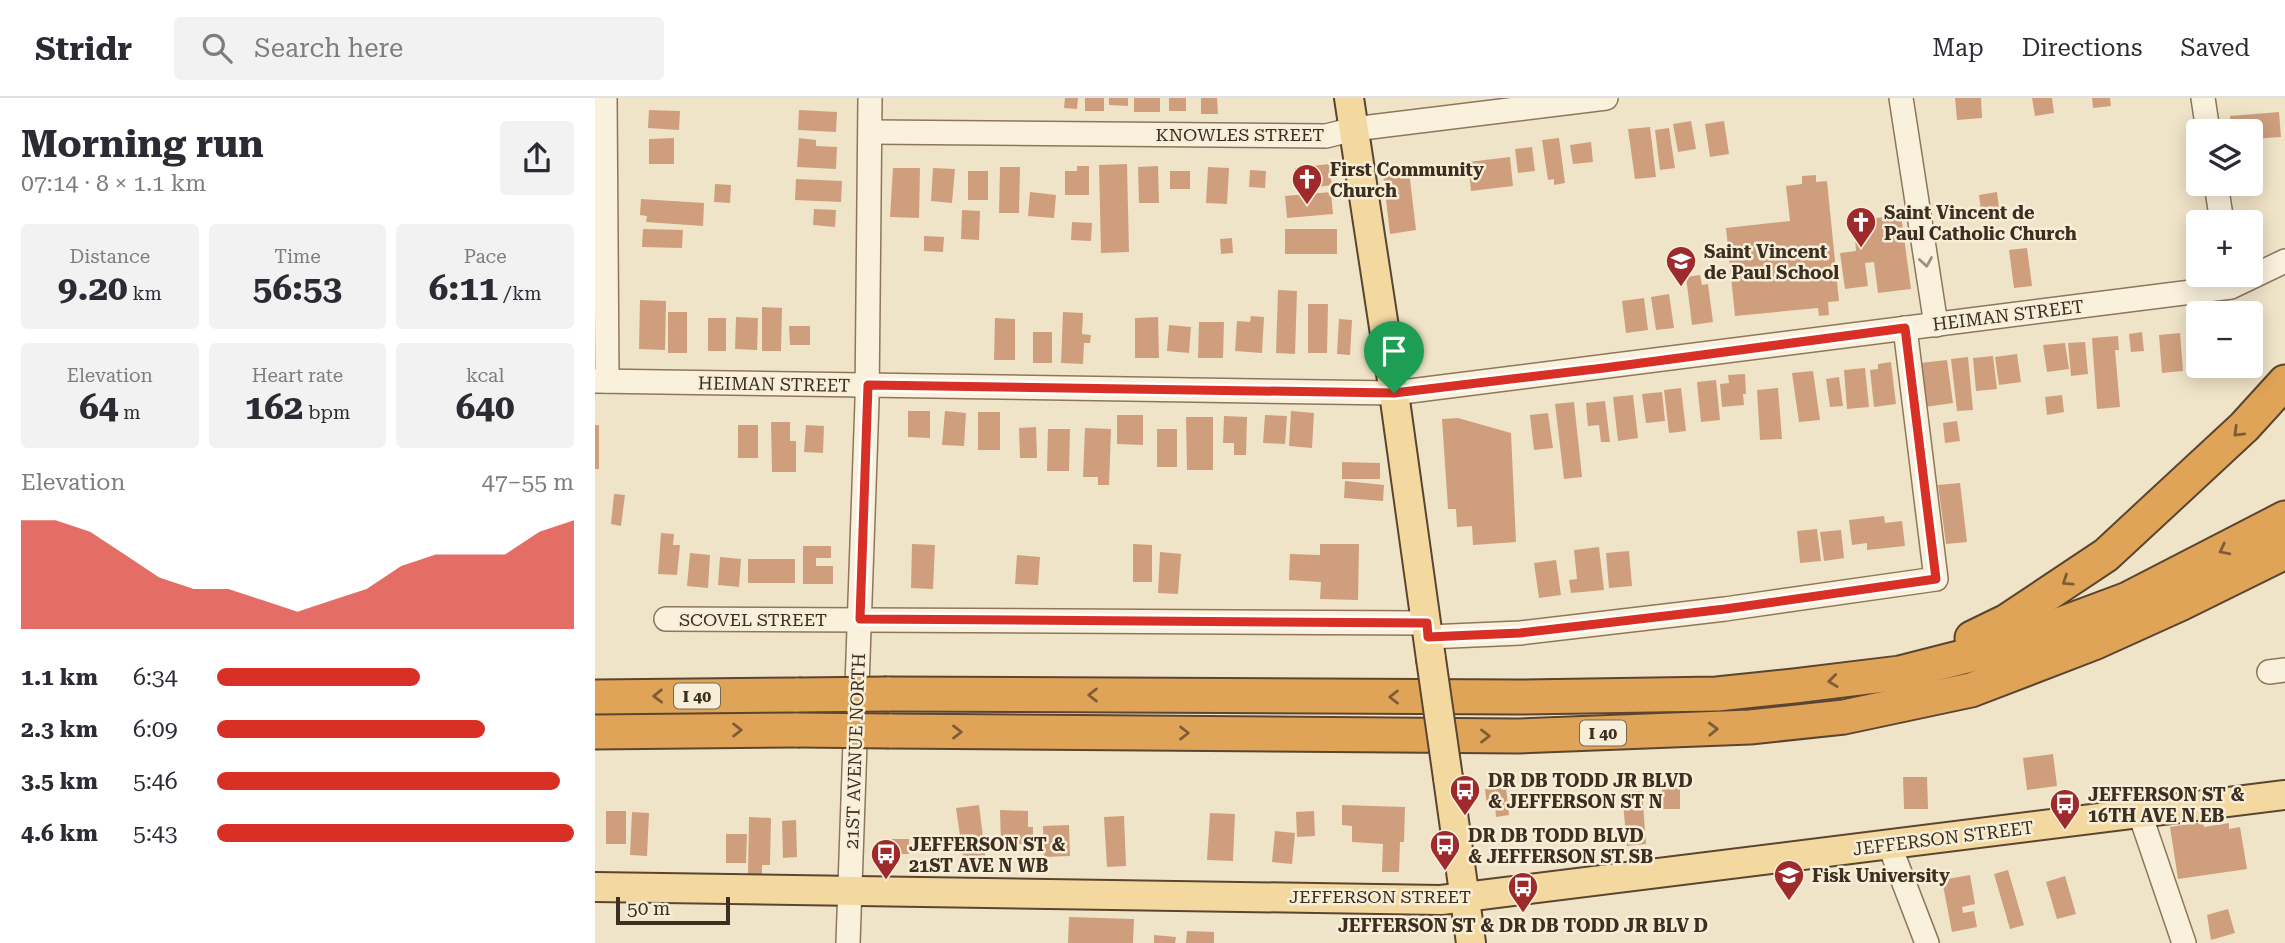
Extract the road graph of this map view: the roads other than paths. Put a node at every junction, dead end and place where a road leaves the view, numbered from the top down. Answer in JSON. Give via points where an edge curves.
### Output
{"nodes":[{"id":1,"x":605,"y":98,"type":"edge"},
{"id":2,"x":870,"y":98,"type":"edge"},
{"id":3,"x":1349,"y":98,"type":"edge"},
{"id":4,"x":1606,"y":98,"type":"edge"},
{"id":5,"x":1901,"y":98,"type":"edge"},
{"id":6,"x":2203,"y":98,"type":"edge"},
{"id":7,"x":2206,"y":119,"type":"edge"},
{"id":8,"x":1354,"y":129,"type":"junction"},
{"id":9,"x":871,"y":132,"type":"junction"},
{"id":10,"x":2285,"y":261,"type":"edge"},
{"id":11,"x":2263,"y":269,"type":"edge"},
{"id":12,"x":2190,"y":287,"type":"edge"},
{"id":13,"x":1936,"y":325,"type":"junction"},
{"id":14,"x":1905,"y":328,"type":"junction"},
{"id":15,"x":601,"y":381,"type":"edge"},
{"id":16,"x":2285,"y":382,"type":"edge"},
{"id":17,"x":868,"y":385,"type":"junction"},
{"id":18,"x":1394,"y":393,"type":"junction"},
{"id":19,"x":2285,"y":519,"type":"edge"},
{"id":20,"x":2285,"y":552,"type":"edge"},
{"id":21,"x":860,"y":619,"type":"junction"},
{"id":22,"x":667,"y":620,"type":"dead end"},
{"id":23,"x":1428,"y":640,"type":"junction"},
{"id":24,"x":1900,"y":673,"type":"junction"},
{"id":25,"x":595,"y":697,"type":"edge"},
{"id":26,"x":595,"y":732,"type":"edge"},
{"id":27,"x":2285,"y":795,"type":"edge"},
{"id":28,"x":2140,"y":814,"type":"junction"},
{"id":29,"x":1889,"y":844,"type":"junction"},
{"id":30,"x":595,"y":887,"type":"edge"},
{"id":31,"x":849,"y":890,"type":"junction"},
{"id":32,"x":1465,"y":898,"type":"junction"},
{"id":33,"x":848,"y":943,"type":"edge"},
{"id":34,"x":1471,"y":943,"type":"edge"},
{"id":35,"x":1927,"y":943,"type":"edge"},
{"id":36,"x":2184,"y":943,"type":"edge"}],
"edges":[{"from":1,"to":15,"type":"street"},
{"from":2,"to":9,"type":"street","name":"21ST AVENUE NORTH"},
{"from":3,"to":8,"type":"main road"},
{"from":4,"to":8,"type":"street","name":"KNOWLES STREET"},
{"from":5,"to":13,"type":"street","one_way":true},
{"from":6,"to":7,"type":"street"},
{"from":8,"to":9,"type":"street","name":"KNOWLES STREET","via":[[1326,136]]},
{"from":8,"to":18,"type":"main road"},
{"from":9,"to":17,"type":"street","name":"21ST AVENUE NORTH"},
{"from":10,"to":11,"type":"street","name":"HEIMAN STREET"},
{"from":12,"to":13,"type":"street","name":"HEIMAN STREET"},
{"from":13,"to":14,"type":"street","name":"HEIMAN STREET"},
{"from":14,"to":18,"type":"street","name":"HEIMAN STREET"},
{"from":14,"to":23,"type":"street","name":"SCOVEL STREET","via":[[1936,579],[1534,632]]},
{"from":15,"to":17,"type":"street","name":"HEIMAN STREET"},
{"from":16,"to":24,"type":"highway","number":"I 40","one_way":true,"via":[[2244,427],[2106,555],[2007,621]]},
{"from":17,"to":18,"type":"street","name":"HEIMAN STREET"},
{"from":17,"to":21,"type":"street","name":"21ST AVENUE NORTH"},
{"from":18,"to":23,"type":"main road"},
{"from":19,"to":24,"type":"highway","one_way":true,"via":[[2128,599],[1994,649]]},
{"from":26,"to":20,"type":"highway","number":"I 40","one_way":true,"bridge":true,"via":[[1518,736],[1750,727],[1843,717],[1971,690],[2144,620]]},
{"from":21,"to":22,"type":"street","name":"SCOVEL STREET"},
{"from":21,"to":23,"type":"street","name":"SCOVEL STREET"},
{"from":21,"to":31,"type":"street","name":"21ST AVENUE NORTH"},
{"from":23,"to":32,"type":"main road","bridge":true},
{"from":24,"to":25,"type":"highway","number":"I 40","one_way":true,"bridge":true,"via":[[1717,694]]},
{"from":27,"to":28,"type":"main road","name":"JEFFERSON STREET"},
{"from":28,"to":29,"type":"main road","name":"JEFFERSON STREET"},
{"from":28,"to":36,"type":"street"},
{"from":29,"to":32,"type":"main road","name":"JEFFERSON STREET"},
{"from":29,"to":35,"type":"street"},
{"from":30,"to":31,"type":"main road","name":"JEFFERSON STREET"},
{"from":31,"to":32,"type":"main road","name":"JEFFERSON STREET"},
{"from":31,"to":33,"type":"street","name":"21ST AVENUE NORTH"},
{"from":32,"to":34,"type":"main road"}]}
